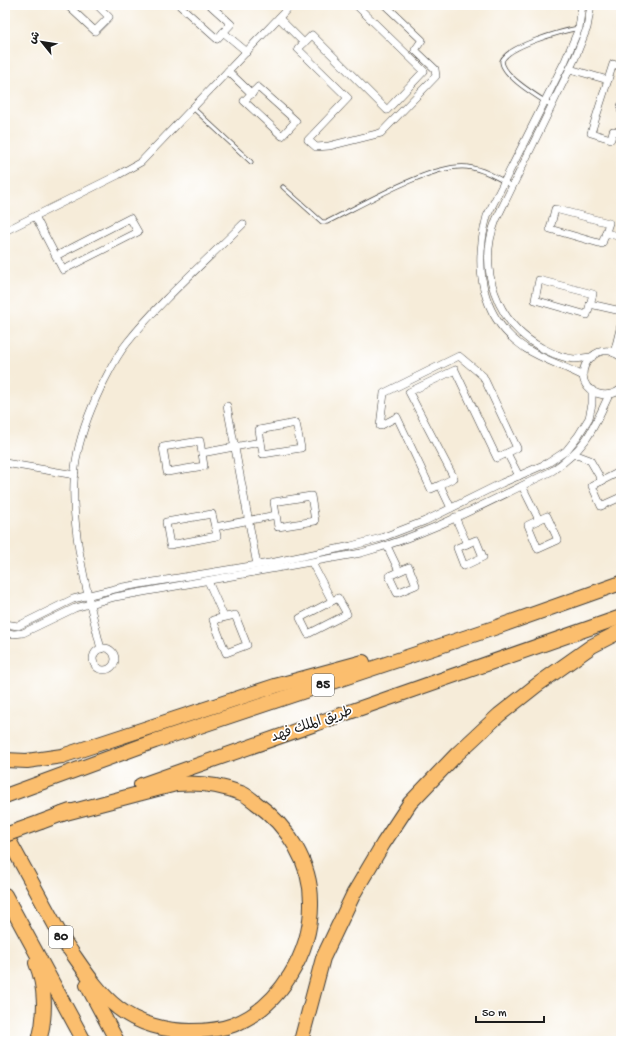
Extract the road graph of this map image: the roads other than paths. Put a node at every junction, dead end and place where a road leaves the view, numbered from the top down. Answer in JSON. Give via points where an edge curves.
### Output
{"nodes":[{"id":1,"x":66,"y":5,"type":"edge"},
{"id":2,"x":96,"y":5,"type":"edge"},
{"id":3,"x":180,"y":5,"type":"edge"},
{"id":4,"x":210,"y":5,"type":"edge"},
{"id":5,"x":291,"y":5,"type":"edge"},
{"id":6,"x":356,"y":5,"type":"edge"},
{"id":7,"x":385,"y":5,"type":"edge"},
{"id":8,"x":582,"y":5,"type":"edge"},
{"id":9,"x":591,"y":5,"type":"edge"},
{"id":10,"x":279,"y":18,"type":"junction"},
{"id":11,"x":579,"y":28,"type":"junction"},
{"id":12,"x":587,"y":28,"type":"junction"},
{"id":13,"x":223,"y":32,"type":"junction"},
{"id":14,"x":304,"y":43,"type":"junction"},
{"id":15,"x":247,"y":52,"type":"junction"},
{"id":16,"x":621,"y":67,"type":"edge"},
{"id":17,"x":570,"y":69,"type":"junction"},
{"id":18,"x":228,"y":71,"type":"junction"},
{"id":19,"x":608,"y":80,"type":"junction"},
{"id":20,"x":252,"y":94,"type":"junction"},
{"id":21,"x":545,"y":102,"type":"junction"},
{"id":22,"x":552,"y":106,"type":"junction"},
{"id":23,"x":621,"y":106,"type":"edge"},
{"id":24,"x":192,"y":108,"type":"junction"},
{"id":25,"x":621,"y":110,"type":"edge"},
{"id":26,"x":621,"y":133,"type":"edge"},
{"id":27,"x":251,"y":162,"type":"dead end"},
{"id":28,"x":505,"y":182,"type":"junction"},
{"id":29,"x":512,"y":186,"type":"junction"},
{"id":30,"x":283,"y":188,"type":"dead end"},
{"id":31,"x":35,"y":216,"type":"junction"},
{"id":32,"x":243,"y":224,"type":"dead end"},
{"id":33,"x":5,"y":231,"type":"edge"},
{"id":34,"x":606,"y":233,"type":"junction"},
{"id":35,"x":621,"y":237,"type":"edge"},
{"id":36,"x":56,"y":256,"type":"dead end"},
{"id":37,"x":590,"y":304,"type":"junction"},
{"id":38,"x":621,"y":310,"type":"edge"},
{"id":39,"x":621,"y":325,"type":"edge"},
{"id":40,"x":614,"y":353,"type":"junction"},
{"id":41,"x":592,"y":357,"type":"junction"},
{"id":42,"x":621,"y":357,"type":"edge"},
{"id":43,"x":583,"y":376,"type":"junction"},
{"id":44,"x":621,"y":389,"type":"edge"},
{"id":45,"x":592,"y":390,"type":"junction"},
{"id":46,"x":609,"y":395,"type":"junction"},
{"id":47,"x":227,"y":406,"type":"dead end"},
{"id":48,"x":261,"y":442,"type":"junction"},
{"id":49,"x":235,"y":447,"type":"junction"},
{"id":50,"x":202,"y":453,"type":"junction"},
{"id":51,"x":507,"y":453,"type":"junction"},
{"id":52,"x":574,"y":454,"type":"junction"},
{"id":53,"x":5,"y":463,"type":"edge"},
{"id":54,"x":621,"y":471,"type":"edge"},
{"id":55,"x":75,"y":475,"type":"junction"},
{"id":56,"x":519,"y":476,"type":"junction"},
{"id":57,"x":602,"y":481,"type":"junction"},
{"id":58,"x":440,"y":485,"type":"junction"},
{"id":59,"x":522,"y":486,"type":"junction"},
{"id":60,"x":621,"y":497,"type":"edge"},
{"id":61,"x":451,"y":508,"type":"junction"},
{"id":62,"x":276,"y":515,"type":"junction"},
{"id":63,"x":455,"y":517,"type":"junction"},
{"id":64,"x":249,"y":520,"type":"junction"},
{"id":65,"x":539,"y":520,"type":"junction"},
{"id":66,"x":215,"y":527,"type":"junction"},
{"id":67,"x":466,"y":544,"type":"dead end"},
{"id":68,"x":387,"y":546,"type":"junction"},
{"id":69,"x":312,"y":563,"type":"junction"},
{"id":70,"x":257,"y":565,"type":"junction"},
{"id":71,"x":399,"y":571,"type":"dead end"},
{"id":72,"x":208,"y":581,"type":"junction"},
{"id":73,"x":621,"y":583,"type":"edge"},
{"id":74,"x":88,"y":596,"type":"junction"},
{"id":75,"x":332,"y":601,"type":"junction"},
{"id":76,"x":90,"y":604,"type":"junction"},
{"id":77,"x":224,"y":617,"type":"junction"},
{"id":78,"x":621,"y":617,"type":"edge"},
{"id":79,"x":5,"y":624,"type":"edge"},
{"id":80,"x":497,"y":627,"type":"junction"},
{"id":81,"x":621,"y":631,"type":"edge"},
{"id":82,"x":5,"y":632,"type":"edge"},
{"id":83,"x":101,"y":649,"type":"dead end"},
{"id":84,"x":5,"y":760,"type":"edge"},
{"id":85,"x":5,"y":796,"type":"edge"},
{"id":86,"x":62,"y":814,"type":"junction"},
{"id":87,"x":5,"y":834,"type":"edge"},
{"id":88,"x":5,"y":895,"type":"edge"},
{"id":89,"x":63,"y":940,"type":"junction"},
{"id":90,"x":39,"y":1041,"type":"edge"},
{"id":91,"x":84,"y":1041,"type":"edge"},
{"id":92,"x":117,"y":1041,"type":"edge"},
{"id":93,"x":301,"y":1041,"type":"edge"}],
"edges":[{"from":1,"to":2,"type":"street","via":[[95,31],[109,17]]},
{"from":3,"to":13,"type":"street","via":[[216,39]]},
{"from":4,"to":13,"type":"street","via":[[231,24]]},
{"from":5,"to":10,"type":"street"},
{"from":6,"to":14,"type":"street","via":[[424,71],[387,110],[312,35]]},
{"from":7,"to":14,"type":"street","via":[[422,40],[415,50],[437,74],[381,133],[330,146],[316,147],[308,140],[348,98],[298,49]]},
{"from":8,"to":11,"type":"street"},
{"from":9,"to":12,"type":"street"},
{"from":10,"to":14,"type":"street"},
{"from":10,"to":15,"type":"street"},
{"from":11,"to":12,"type":"lane"},
{"from":11,"to":21,"type":"street"},
{"from":11,"to":21,"type":"lane","via":[[563,30],[508,52],[503,58],[502,64],[507,72]]},
{"from":12,"to":17,"type":"street"},
{"from":13,"to":15,"type":"street"},
{"from":15,"to":18,"type":"street"},
{"from":16,"to":19,"type":"street","via":[[613,64]]},
{"from":17,"to":19,"type":"street"},
{"from":17,"to":22,"type":"street"},
{"from":18,"to":20,"type":"street"},
{"from":18,"to":24,"type":"street"},
{"from":19,"to":26,"type":"street","via":[[591,133],[611,139],[613,131]]},
{"from":20,"to":20,"type":"street","via":[[244,102],[282,136],[296,121],[258,87]]},
{"from":21,"to":22,"type":"lane"},
{"from":21,"to":28,"type":"street"},
{"from":22,"to":29,"type":"street"},
{"from":23,"to":25,"type":"street"},
{"from":24,"to":27,"type":"lane"},
{"from":24,"to":31,"type":"street","via":[[141,162],[118,176]]},
{"from":28,"to":29,"type":"lane"},
{"from":28,"to":30,"type":"lane","via":[[483,171],[467,167],[450,167],[428,173],[326,222],[322,222]]},
{"from":28,"to":43,"type":"street","via":[[487,216],[481,238],[482,286],[490,306],[501,324],[525,348]]},
{"from":29,"to":41,"type":"street","via":[[490,236],[488,265],[497,300],[506,316],[528,340],[562,357]]},
{"from":31,"to":33,"type":"street"},
{"from":31,"to":36,"type":"street","via":[[63,270],[138,232],[130,218]]},
{"from":32,"to":55,"type":"street","via":[[144,322],[126,344],[110,368],[84,428]]},
{"from":34,"to":34,"type":"street","via":[[602,244],[550,229],[555,209],[609,223]]},
{"from":34,"to":35,"type":"street"},
{"from":37,"to":37,"type":"street","via":[[587,315],[535,300],[539,280],[593,294]]},
{"from":37,"to":38,"type":"street"},
{"from":39,"to":40,"type":"street"},
{"from":40,"to":41,"type":"street","via":[[597,353]]},
{"from":40,"to":42,"type":"street"},
{"from":41,"to":43,"type":"street","via":[[586,362]]},
{"from":43,"to":45,"type":"street"},
{"from":44,"to":46,"type":"street"},
{"from":45,"to":46,"type":"street","via":[[601,396]]},
{"from":45,"to":56,"type":"street","via":[[589,418],[566,451],[548,463]]},
{"from":46,"to":52,"type":"street","via":[[590,435]]},
{"from":47,"to":49,"type":"street"},
{"from":48,"to":48,"type":"street","via":[[263,454],[301,448],[296,423],[259,430]]},
{"from":48,"to":49,"type":"street"},
{"from":49,"to":50,"type":"street"},
{"from":49,"to":64,"type":"street"},
{"from":50,"to":50,"type":"street","via":[[200,441],[163,447],[166,472],[204,466]]},
{"from":51,"to":56,"type":"street"},
{"from":51,"to":58,"type":"street","via":[[497,458],[456,370],[409,392],[454,478]]},
{"from":51,"to":58,"type":"street","via":[[517,448],[483,376],[459,356],[384,393],[380,426],[397,417],[431,489]]},
{"from":52,"to":57,"type":"street","via":[[590,460]]},
{"from":52,"to":59,"type":"street","via":[[552,471]]},
{"from":53,"to":55,"type":"street"},
{"from":54,"to":57,"type":"street"},
{"from":55,"to":74,"type":"street","via":[[78,534]]},
{"from":56,"to":61,"type":"street"},
{"from":57,"to":60,"type":"street","via":[[592,486],[601,506]]},
{"from":58,"to":61,"type":"street"},
{"from":59,"to":63,"type":"street"},
{"from":59,"to":65,"type":"street"},
{"from":61,"to":70,"type":"street","via":[[382,538]]},
{"from":62,"to":62,"type":"street","via":[[278,527],[315,521],[311,496],[274,502]]},
{"from":62,"to":64,"type":"street"},
{"from":63,"to":67,"type":"street"},
{"from":63,"to":68,"type":"street"},
{"from":64,"to":66,"type":"street"},
{"from":64,"to":70,"type":"street"},
{"from":65,"to":65,"type":"street","via":[[528,525],[538,549],[558,540],[547,516]]},
{"from":66,"to":66,"type":"street","via":[[216,536],[170,545],[166,522],[212,514]]},
{"from":68,"to":69,"type":"street","via":[[361,554]]},
{"from":68,"to":71,"type":"street"},
{"from":69,"to":72,"type":"street"},
{"from":69,"to":75,"type":"street"},
{"from":70,"to":74,"type":"street","via":[[123,587]]},
{"from":72,"to":76,"type":"street"},
{"from":72,"to":77,"type":"street"},
{"from":73,"to":80,"type":"highway","number":"85"},
{"from":74,"to":76,"type":"street"},
{"from":74,"to":79,"type":"street","via":[[73,599],[18,626]]},
{"from":75,"to":75,"type":"street","via":[[300,618],[308,634],[347,614],[338,598]]},
{"from":76,"to":82,"type":"street","via":[[75,608],[23,633]]},
{"from":76,"to":83,"type":"street"},
{"from":77,"to":77,"type":"street","via":[[213,620],[226,653],[247,646],[235,615]]},
{"from":78,"to":86,"type":"highway","name":"طريق الملك فهد","number":"85"},
{"from":80,"to":84,"type":"highway","via":[[275,686],[62,756],[27,761]]},
{"from":80,"to":85,"type":"highway","number":"85","via":[[155,741]]},
{"from":81,"to":93,"type":"highway","via":[[592,646],[499,715],[410,803],[354,893],[324,958]]},
{"from":86,"to":87,"type":"highway","name":"طريق الملك فهد","number":"85","bridge":true},
{"from":86,"to":89,"type":"highway","via":[[176,784],[195,783],[243,794],[263,808],[293,841],[302,859],[312,903],[303,950],[293,971],[277,994],[249,1017],[232,1025],[207,1031],[181,1031],[156,1026],[119,1009],[102,994]]},
{"from":87,"to":89,"type":"highway","number":"80"},
{"from":88,"to":90,"type":"highway","via":[[37,966],[44,1000],[43,1026]]},
{"from":88,"to":91,"type":"highway","number":"80"},
{"from":89,"to":92,"type":"highway","number":"80"}]}
